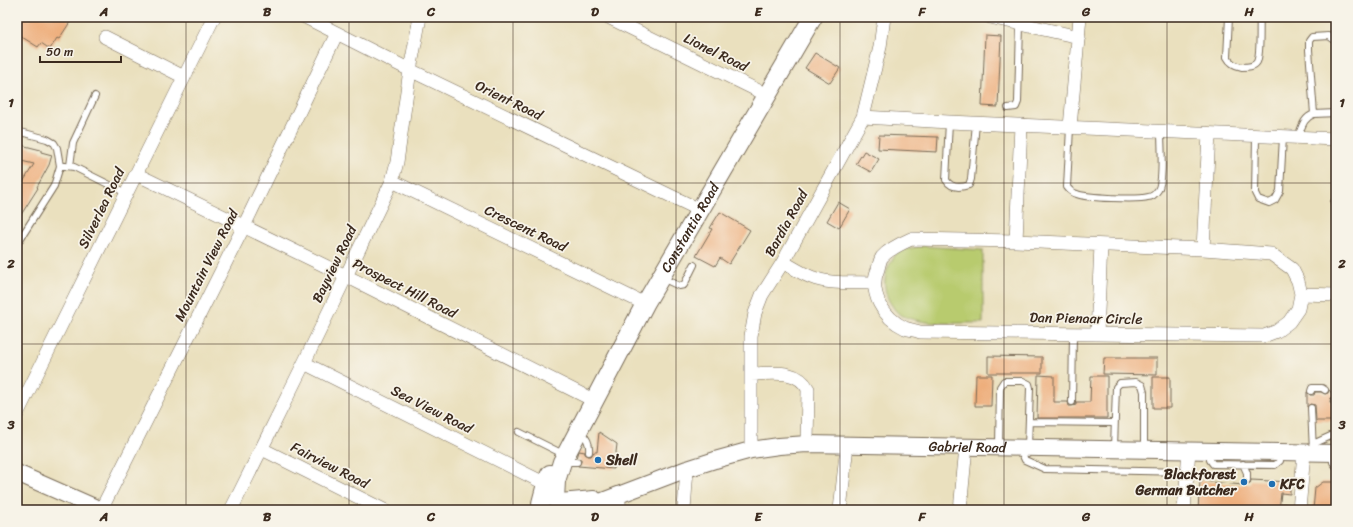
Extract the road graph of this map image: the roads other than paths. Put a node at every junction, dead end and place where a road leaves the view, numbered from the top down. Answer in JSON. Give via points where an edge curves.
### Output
{"nodes":[{"id":1,"x":214,"y":17,"type":"edge"},
{"id":2,"x":305,"y":17,"type":"edge"},
{"id":3,"x":420,"y":17,"type":"edge"},
{"id":4,"x":608,"y":17,"type":"edge"},
{"id":5,"x":812,"y":17,"type":"edge"},
{"id":6,"x":884,"y":17,"type":"edge"},
{"id":7,"x":990,"y":17,"type":"edge"},
{"id":8,"x":1080,"y":17,"type":"edge"},
{"id":9,"x":1229,"y":17,"type":"edge"},
{"id":10,"x":1260,"y":17,"type":"edge"},
{"id":11,"x":1020,"y":24,"type":"junction"},
{"id":12,"x":337,"y":32,"type":"junction"},
{"id":13,"x":105,"y":37,"type":"dead end"},
{"id":14,"x":1079,"y":38,"type":"junction"},
{"id":15,"x":1336,"y":41,"type":"edge"},
{"id":16,"x":410,"y":70,"type":"junction"},
{"id":17,"x":184,"y":77,"type":"junction"},
{"id":18,"x":767,"y":95,"type":"junction"},
{"id":19,"x":95,"y":96,"type":"dead end"},
{"id":20,"x":1008,"y":108,"type":"dead end"},
{"id":21,"x":1336,"y":113,"type":"edge"},
{"id":22,"x":1314,"y":114,"type":"junction"},
{"id":23,"x":863,"y":116,"type":"junction"},
{"id":24,"x":949,"y":122,"type":"junction"},
{"id":25,"x":976,"y":123,"type":"junction"},
{"id":26,"x":1021,"y":125,"type":"junction"},
{"id":27,"x":1070,"y":127,"type":"junction"},
{"id":28,"x":17,"y":131,"type":"edge"},
{"id":29,"x":1161,"y":132,"type":"junction"},
{"id":30,"x":1209,"y":134,"type":"junction"},
{"id":31,"x":1256,"y":136,"type":"junction"},
{"id":32,"x":1283,"y":137,"type":"junction"},
{"id":33,"x":1298,"y":137,"type":"junction"},
{"id":34,"x":1336,"y":139,"type":"edge"},
{"id":35,"x":60,"y":166,"type":"junction"},
{"id":36,"x":70,"y":166,"type":"junction"},
{"id":37,"x":136,"y":174,"type":"junction"},
{"id":38,"x":392,"y":181,"type":"junction"},
{"id":39,"x":126,"y":193,"type":"junction"},
{"id":40,"x":700,"y":210,"type":"junction"},
{"id":41,"x":244,"y":226,"type":"junction"},
{"id":42,"x":1016,"y":241,"type":"junction"},
{"id":43,"x":17,"y":244,"type":"edge"},
{"id":44,"x":1101,"y":245,"type":"junction"},
{"id":45,"x":1203,"y":249,"type":"junction"},
{"id":46,"x":783,"y":262,"type":"junction"},
{"id":47,"x":694,"y":265,"type":"dead end"},
{"id":48,"x":346,"y":276,"type":"junction"},
{"id":49,"x":660,"y":277,"type":"junction"},
{"id":50,"x":874,"y":283,"type":"junction"},
{"id":51,"x":1301,"y":294,"type":"junction"},
{"id":52,"x":1336,"y":295,"type":"edge"},
{"id":53,"x":645,"y":304,"type":"junction"},
{"id":54,"x":1073,"y":333,"type":"junction"},
{"id":55,"x":1097,"y":334,"type":"junction"},
{"id":56,"x":304,"y":363,"type":"junction"},
{"id":57,"x":751,"y":374,"type":"junction"},
{"id":58,"x":1325,"y":390,"type":"dead end"},
{"id":59,"x":1311,"y":392,"type":"dead end"},
{"id":60,"x":594,"y":401,"type":"junction"},
{"id":61,"x":1072,"y":402,"type":"dead end"},
{"id":62,"x":1311,"y":408,"type":"dead end"},
{"id":63,"x":17,"y":414,"type":"edge"},
{"id":64,"x":1029,"y":422,"type":"junction"},
{"id":65,"x":1114,"y":424,"type":"junction"},
{"id":66,"x":1336,"y":431,"type":"edge"},
{"id":67,"x":518,"y":432,"type":"dead end"},
{"id":68,"x":807,"y":444,"type":"junction"},
{"id":69,"x":847,"y":444,"type":"junction"},
{"id":70,"x":966,"y":447,"type":"junction"},
{"id":71,"x":999,"y":447,"type":"junction"},
{"id":72,"x":1024,"y":448,"type":"junction"},
{"id":73,"x":262,"y":449,"type":"junction"},
{"id":74,"x":571,"y":450,"type":"junction"},
{"id":75,"x":751,"y":450,"type":"junction"},
{"id":76,"x":1114,"y":450,"type":"junction"},
{"id":77,"x":1144,"y":450,"type":"junction"},
{"id":78,"x":1310,"y":450,"type":"junction"},
{"id":79,"x":1189,"y":451,"type":"junction"},
{"id":80,"x":1209,"y":451,"type":"junction"},
{"id":81,"x":589,"y":452,"type":"dead end"},
{"id":82,"x":1280,"y":452,"type":"junction"},
{"id":83,"x":1335,"y":458,"type":"edge"},
{"id":84,"x":1243,"y":464,"type":"junction"},
{"id":85,"x":687,"y":470,"type":"junction"},
{"id":86,"x":1188,"y":472,"type":"junction"},
{"id":87,"x":17,"y":473,"type":"edge"},
{"id":88,"x":1247,"y":480,"type":"dead end"},
{"id":89,"x":551,"y":501,"type":"edge"},
{"id":90,"x":615,"y":501,"type":"edge"},
{"id":91,"x":101,"y":510,"type":"edge"},
{"id":92,"x":231,"y":510,"type":"edge"},
{"id":93,"x":384,"y":510,"type":"edge"},
{"id":94,"x":579,"y":510,"type":"edge"},
{"id":95,"x":684,"y":510,"type":"edge"},
{"id":96,"x":840,"y":510,"type":"edge"},
{"id":97,"x":960,"y":510,"type":"edge"},
{"id":98,"x":1184,"y":510,"type":"edge"},
{"id":99,"x":1299,"y":510,"type":"edge"}],
"edges":[{"from":1,"to":17,"type":"street","name":"Silverlea Road"},
{"from":2,"to":12,"type":"street","name":"Orient Road"},
{"from":3,"to":16,"type":"street","name":"Bayview Road"},
{"from":4,"to":18,"type":"street","name":"Lionel Road"},
{"from":5,"to":18,"type":"main road","name":"Constantia Road"},
{"from":6,"to":23,"type":"street","name":"Bardia Road","via":[[880,46]]},
{"from":7,"to":11,"type":"street"},
{"from":8,"to":14,"type":"street"},
{"from":9,"to":10,"type":"lane","via":[[1227,57],[1234,65],[1241,67],[1249,67],[1256,62]]},
{"from":11,"to":14,"type":"street"},
{"from":11,"to":20,"type":"lane","via":[[1018,102],[1016,107]]},
{"from":12,"to":16,"type":"street","name":"Orient Road"},
{"from":12,"to":41,"type":"street","name":"Mountain View Road"},
{"from":13,"to":17,"type":"street"},
{"from":14,"to":27,"type":"street"},
{"from":15,"to":22,"type":"lane","via":[[1328,36],[1320,36],[1312,37],[1309,41]]},
{"from":16,"to":38,"type":"street","name":"Bayview Road"},
{"from":16,"to":40,"type":"street","name":"Orient Road"},
{"from":17,"to":37,"type":"street","name":"Silverlea Road"},
{"from":18,"to":40,"type":"main road","name":"Constantia Road"},
{"from":19,"to":36,"type":"lane","via":[[73,143]]},
{"from":21,"to":22,"type":"lane"},
{"from":22,"to":33,"type":"lane","via":[[1305,120]]},
{"from":23,"to":24,"type":"street"},
{"from":23,"to":46,"type":"street","name":"Bardia Road"},
{"from":24,"to":25,"type":"street"},
{"from":24,"to":25,"type":"lane","via":[[946,180],[949,185],[964,187],[969,185],[972,179]]},
{"from":25,"to":26,"type":"street"},
{"from":26,"to":27,"type":"street"},
{"from":26,"to":42,"type":"street"},
{"from":27,"to":29,"type":"street"},
{"from":27,"to":29,"type":"lane","via":[[1067,187],[1079,195],[1117,198],[1149,197],[1159,189]]},
{"from":28,"to":35,"type":"lane","via":[[54,143]]},
{"from":29,"to":30,"type":"street"},
{"from":30,"to":31,"type":"street"},
{"from":30,"to":45,"type":"street"},
{"from":31,"to":32,"type":"street"},
{"from":31,"to":32,"type":"lane","via":[[1255,193],[1258,199],[1269,203],[1275,200],[1280,191]]},
{"from":32,"to":33,"type":"street"},
{"from":33,"to":34,"type":"street"},
{"from":35,"to":36,"type":"lane"},
{"from":35,"to":43,"type":"lane","via":[[54,186]]},
{"from":36,"to":39,"type":"lane"},
{"from":37,"to":39,"type":"street","name":"Silverlea Road"},
{"from":37,"to":41,"type":"street","name":"Prospect Hill Road"},
{"from":38,"to":48,"type":"street","name":"Bayview Road"},
{"from":38,"to":53,"type":"street","name":"Crescent Road"},
{"from":39,"to":63,"type":"street","name":"Silverlea Road"},
{"from":40,"to":49,"type":"main road","name":"Constantia Road"},
{"from":41,"to":48,"type":"street","name":"Prospect Hill Road"},
{"from":41,"to":91,"type":"street","name":"Mountain View Road"},
{"from":42,"to":44,"type":"street","name":"Dan Pienaar Circle"},
{"from":42,"to":50,"type":"street","name":"Dan Pienaar Circle","via":[[911,239],[882,257]]},
{"from":44,"to":45,"type":"street","name":"Dan Pienaar Circle"},
{"from":44,"to":55,"type":"street"},
{"from":45,"to":51,"type":"street","name":"Dan Pienaar Circle","via":[[1271,254],[1292,269]]},
{"from":46,"to":50,"type":"street","via":[[817,279]]},
{"from":46,"to":57,"type":"street","name":"Bardia Road","via":[[762,295],[755,313],[751,336]]},
{"from":47,"to":49,"type":"lane","via":[[682,286]]},
{"from":48,"to":56,"type":"street","name":"Bayview Road"},
{"from":48,"to":60,"type":"street","name":"Prospect Hill Road"},
{"from":49,"to":53,"type":"main road","name":"Constantia Road"},
{"from":50,"to":54,"type":"street","name":"Dan Pienaar Circle","via":[[881,308],[892,320],[905,328],[920,332]]},
{"from":51,"to":52,"type":"street"},
{"from":51,"to":55,"type":"street","name":"Dan Pienaar Circle","via":[[1298,309],[1289,322],[1278,332],[1264,336]]},
{"from":53,"to":60,"type":"main road","name":"Constantia Road"},
{"from":54,"to":55,"type":"street","name":"Dan Pienaar Circle"},
{"from":54,"to":61,"type":"lane"},
{"from":56,"to":73,"type":"street","name":"Bayview Road"},
{"from":56,"to":89,"type":"street","name":"Sea View Road"},
{"from":57,"to":68,"type":"street","via":[[788,374],[796,376],[805,384],[808,389]]},
{"from":57,"to":75,"type":"street","name":"Bardia Road"},
{"from":58,"to":59,"type":"lane","via":[[1312,388]]},
{"from":60,"to":74,"type":"main road","name":"Constantia Road"},
{"from":62,"to":78,"type":"lane"},
{"from":64,"to":65,"type":"lane","via":[[1072,421]]},
{"from":64,"to":71,"type":"lane","via":[[1029,384],[1024,381],[1004,382],[1000,387]]},
{"from":64,"to":72,"type":"lane"},
{"from":65,"to":76,"type":"lane"},
{"from":65,"to":77,"type":"lane","via":[[1117,384],[1140,383],[1144,388]]},
{"from":66,"to":78,"type":"lane"},
{"from":67,"to":74,"type":"lane"},
{"from":68,"to":69,"type":"street","name":"Gabriel Road"},
{"from":68,"to":75,"type":"street","name":"Gabriel Road"},
{"from":69,"to":70,"type":"street","name":"Gabriel Road"},
{"from":69,"to":96,"type":"street"},
{"from":70,"to":71,"type":"street","name":"Gabriel Road"},
{"from":70,"to":97,"type":"street"},
{"from":71,"to":72,"type":"street","name":"Gabriel Road"},
{"from":72,"to":76,"type":"street","name":"Gabriel Road"},
{"from":72,"to":86,"type":"lane","via":[[1025,460],[1045,469]]},
{"from":73,"to":92,"type":"street","name":"Bayview Road"},
{"from":73,"to":93,"type":"street","name":"Fairview Road"},
{"from":74,"to":81,"type":"lane","via":[[588,441]]},
{"from":74,"to":89,"type":"main road","name":"Constantia Road","via":[[550,476]]},
{"from":75,"to":85,"type":"street","name":"Gabriel Road"},
{"from":76,"to":77,"type":"street","name":"Gabriel Road"},
{"from":77,"to":79,"type":"street","name":"Gabriel Road"},
{"from":78,"to":82,"type":"street","name":"Gabriel Road"},
{"from":78,"to":83,"type":"street","name":"Gabriel Road"},
{"from":78,"to":99,"type":"street"},
{"from":79,"to":80,"type":"street","name":"Gabriel Road"},
{"from":79,"to":86,"type":"street"},
{"from":80,"to":82,"type":"street","name":"Gabriel Road"},
{"from":80,"to":84,"type":"lane","via":[[1211,463]]},
{"from":82,"to":84,"type":"lane","via":[[1280,461],[1275,465]]},
{"from":84,"to":88,"type":"lane"},
{"from":85,"to":90,"type":"street","name":"Gabriel Road"},
{"from":85,"to":95,"type":"street"},
{"from":86,"to":98,"type":"street"},
{"from":87,"to":91,"type":"street"},
{"from":89,"to":90,"type":"street","name":"Gabriel Road"},
{"from":90,"to":94,"type":"street","name":"Gabriel Road"}]}
